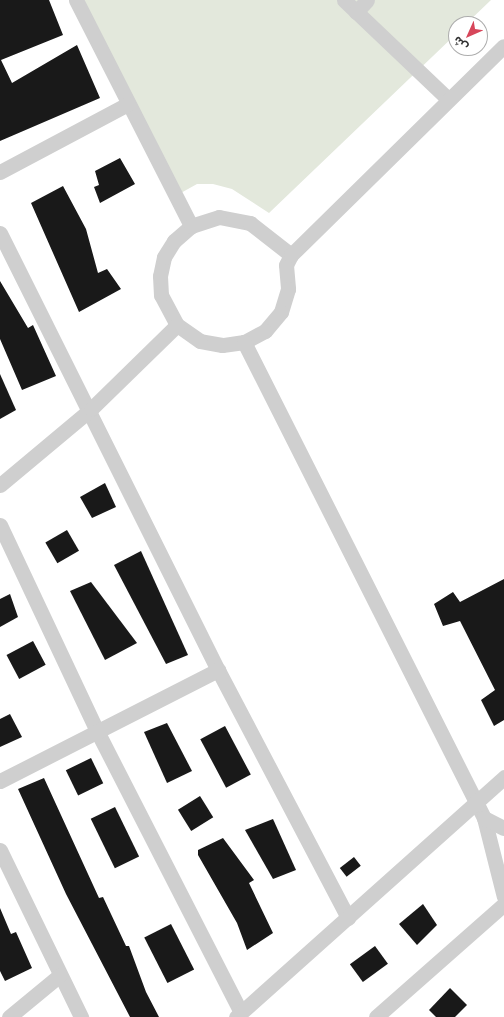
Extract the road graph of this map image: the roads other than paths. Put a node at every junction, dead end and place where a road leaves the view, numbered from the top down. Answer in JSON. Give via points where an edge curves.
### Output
{"nodes":[{"id":1,"x":76,"y":0,"type":"edge"},
{"id":2,"x":344,"y":0,"type":"edge"},
{"id":3,"x":367,"y":0,"type":"edge"},
{"id":4,"x":356,"y":12,"type":"junction"},
{"id":5,"x":504,"y":46,"type":"edge"},
{"id":6,"x":448,"y":99,"type":"junction"},
{"id":7,"x":128,"y":104,"type":"junction"},
{"id":8,"x":0,"y":172,"type":"edge"},
{"id":9,"x":192,"y":226,"type":"junction"},
{"id":10,"x":0,"y":233,"type":"edge"},
{"id":11,"x":291,"y":255,"type":"junction"},
{"id":12,"x":177,"y":325,"type":"junction"},
{"id":13,"x":244,"y":342,"type":"junction"},
{"id":14,"x":91,"y":409,"type":"junction"},
{"id":15,"x":0,"y":485,"type":"edge"},
{"id":16,"x":0,"y":525,"type":"edge"},
{"id":17,"x":218,"y":670,"type":"junction"},
{"id":18,"x":97,"y":731,"type":"junction"},
{"id":19,"x":504,"y":777,"type":"edge"},
{"id":20,"x":0,"y":781,"type":"edge"},
{"id":21,"x":474,"y":805,"type":"junction"},
{"id":22,"x":484,"y":818,"type":"junction"},
{"id":23,"x":504,"y":828,"type":"edge"},
{"id":24,"x":0,"y":850,"type":"edge"},
{"id":25,"x":504,"y":897,"type":"edge"},
{"id":26,"x":504,"y":904,"type":"edge"},
{"id":27,"x":348,"y":918,"type":"junction"},
{"id":28,"x":60,"y":975,"type":"junction"},
{"id":29,"x":239,"y":1015,"type":"edge"},
{"id":30,"x":9,"y":1017,"type":"edge"},
{"id":31,"x":81,"y":1017,"type":"edge"},
{"id":32,"x":376,"y":1017,"type":"edge"}],
"edges":[{"from":1,"to":7,"type":"street"},
{"from":2,"to":4,"type":"street"},
{"from":3,"to":4,"type":"street"},
{"from":4,"to":6,"type":"street"},
{"from":5,"to":6,"type":"street"},
{"from":6,"to":11,"type":"street"},
{"from":7,"to":8,"type":"street"},
{"from":7,"to":9,"type":"street"},
{"from":9,"to":11,"type":"street","via":[[219,217],[235,218],[264,231]]},
{"from":9,"to":12,"type":"street","via":[[174,241],[164,257],[160,276],[161,295]]},
{"from":10,"to":14,"type":"street"},
{"from":11,"to":13,"type":"street","via":[[286,265],[288,289],[281,312],[265,331]]},
{"from":12,"to":13,"type":"street","via":[[200,341],[222,345]]},
{"from":12,"to":14,"type":"street"},
{"from":13,"to":21,"type":"street"},
{"from":14,"to":15,"type":"street"},
{"from":14,"to":17,"type":"street"},
{"from":16,"to":18,"type":"street"},
{"from":17,"to":18,"type":"street"},
{"from":17,"to":27,"type":"street"},
{"from":18,"to":20,"type":"street"},
{"from":18,"to":29,"type":"street"},
{"from":19,"to":21,"type":"street"},
{"from":21,"to":22,"type":"street"},
{"from":21,"to":27,"type":"street"},
{"from":22,"to":23,"type":"street"},
{"from":22,"to":25,"type":"street"},
{"from":24,"to":28,"type":"street"},
{"from":26,"to":32,"type":"street"},
{"from":27,"to":29,"type":"street"},
{"from":28,"to":30,"type":"street"},
{"from":28,"to":31,"type":"street"}]}
